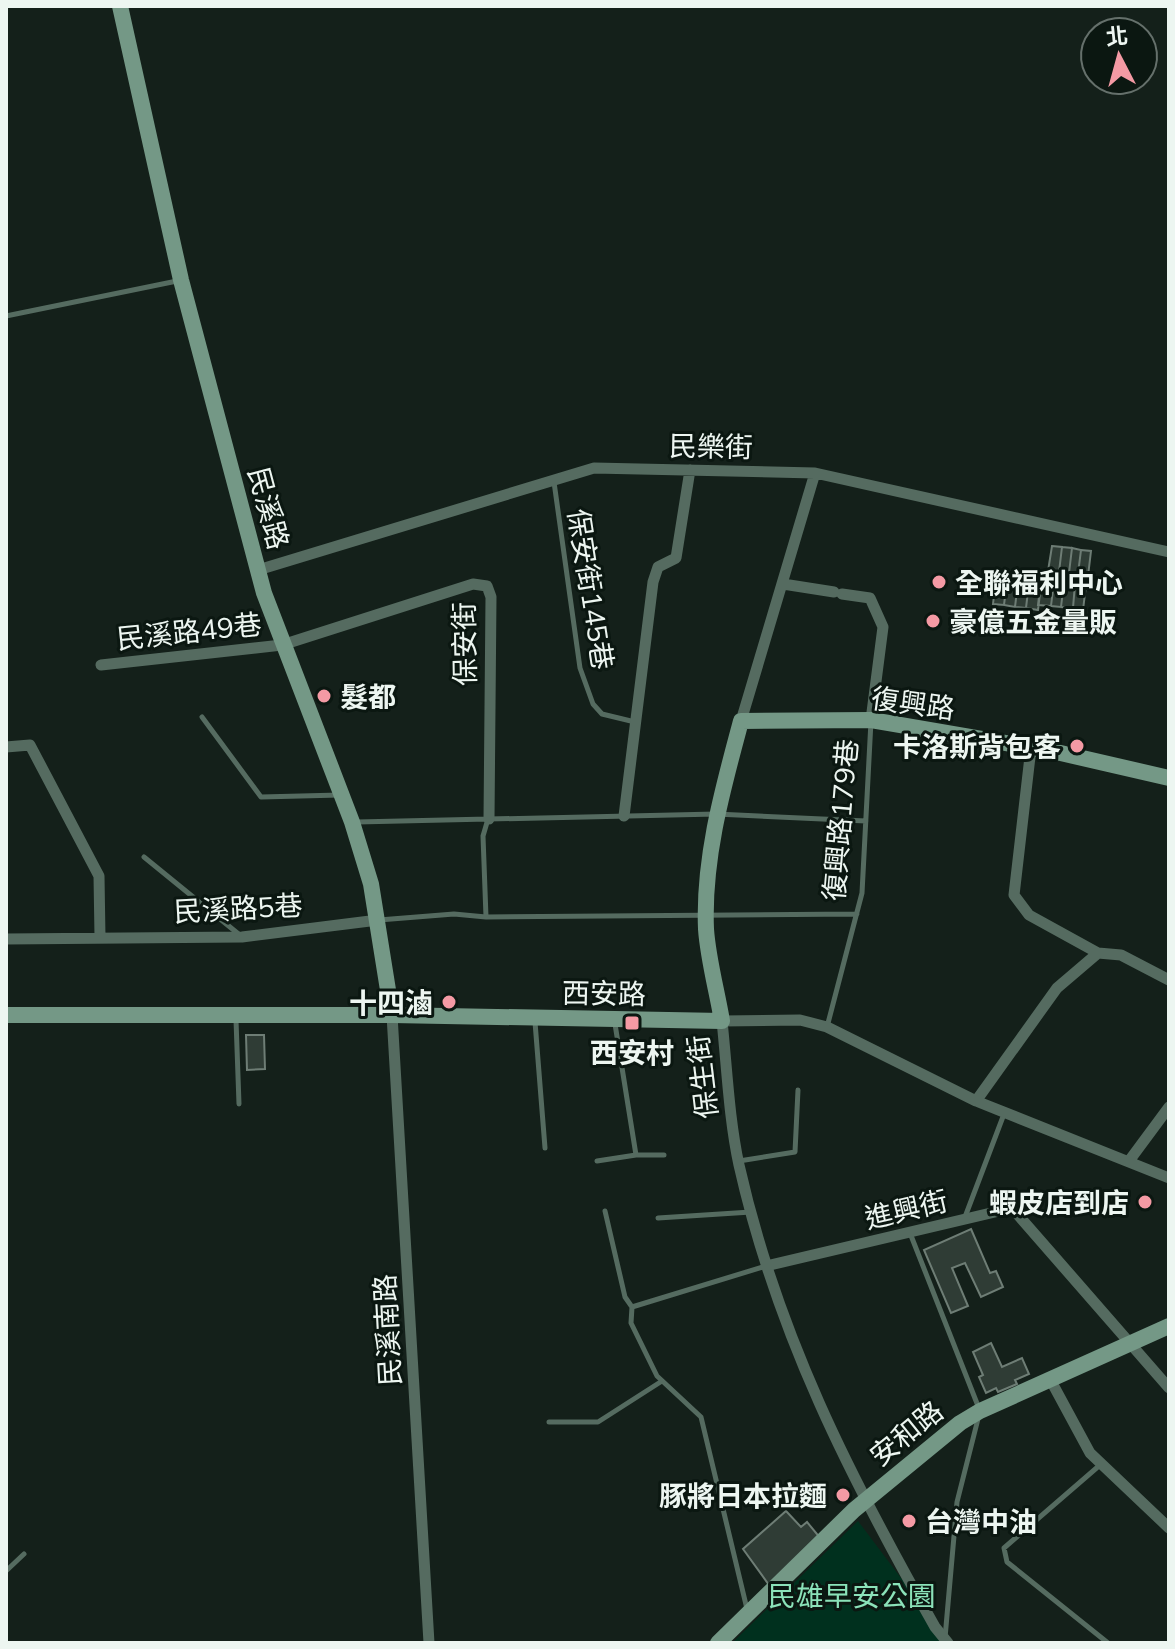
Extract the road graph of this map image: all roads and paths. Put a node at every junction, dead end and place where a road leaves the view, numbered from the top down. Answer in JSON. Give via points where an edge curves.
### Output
{"nodes":[{"id":1,"x":120,"y":6,"type":"edge"},
{"id":2,"x":181,"y":280,"type":"junction"},
{"id":3,"x":6,"y":316,"type":"edge"},
{"id":4,"x":690,"y":470,"type":"junction"},
{"id":5,"x":815,"y":473,"type":"junction"},
{"id":6,"x":553,"y":480,"type":"junction"},
{"id":7,"x":1169,"y":552,"type":"edge"},
{"id":8,"x":258,"y":570,"type":"junction"},
{"id":9,"x":783,"y":584,"type":"junction"},
{"id":10,"x":282,"y":645,"type":"junction"},
{"id":11,"x":101,"y":665,"type":"dead end"},
{"id":12,"x":202,"y":717,"type":"dead end"},
{"id":13,"x":871,"y":720,"type":"junction"},
{"id":14,"x":741,"y":721,"type":"junction"},
{"id":15,"x":636,"y":722,"type":"junction"},
{"id":16,"x":6,"y":747,"type":"edge"},
{"id":17,"x":1031,"y":748,"type":"junction"},
{"id":18,"x":1169,"y":778,"type":"edge"},
{"id":19,"x":341,"y":795,"type":"junction"},
{"id":20,"x":716,"y":814,"type":"junction"},
{"id":21,"x":624,"y":816,"type":"junction"},
{"id":22,"x":489,"y":819,"type":"junction"},
{"id":23,"x":866,"y":821,"type":"junction"},
{"id":24,"x":352,"y":822,"type":"junction"},
{"id":25,"x":144,"y":857,"type":"dead end"},
{"id":26,"x":707,"y":913,"type":"junction"},
{"id":27,"x":857,"y":914,"type":"junction"},
{"id":28,"x":486,"y":917,"type":"junction"},
{"id":29,"x":378,"y":920,"type":"junction"},
{"id":30,"x":100,"y":937,"type":"junction"},
{"id":31,"x":242,"y":937,"type":"junction"},
{"id":32,"x":6,"y":939,"type":"edge"},
{"id":33,"x":1098,"y":953,"type":"junction"},
{"id":34,"x":1169,"y":980,"type":"edge"},
{"id":35,"x":6,"y":1015,"type":"edge"},
{"id":36,"x":236,"y":1015,"type":"junction"},
{"id":37,"x":392,"y":1015,"type":"junction"},
{"id":38,"x":534,"y":1017,"type":"junction"},
{"id":39,"x":614,"y":1019,"type":"junction"},
{"id":40,"x":722,"y":1021,"type":"junction"},
{"id":41,"x":827,"y":1027,"type":"junction"},
{"id":42,"x":798,"y":1090,"type":"dead end"},
{"id":43,"x":976,"y":1101,"type":"junction"},
{"id":44,"x":239,"y":1104,"type":"dead end"},
{"id":45,"x":1169,"y":1107,"type":"edge"},
{"id":46,"x":1005,"y":1113,"type":"junction"},
{"id":47,"x":545,"y":1148,"type":"dead end"},
{"id":48,"x":636,"y":1155,"type":"junction"},
{"id":49,"x":664,"y":1155,"type":"dead end"},
{"id":50,"x":597,"y":1161,"type":"dead end"},
{"id":51,"x":738,"y":1161,"type":"junction"},
{"id":52,"x":1129,"y":1161,"type":"junction"},
{"id":53,"x":1169,"y":1178,"type":"edge"},
{"id":54,"x":605,"y":1211,"type":"dead end"},
{"id":55,"x":751,"y":1212,"type":"junction"},
{"id":56,"x":658,"y":1218,"type":"dead end"},
{"id":57,"x":964,"y":1220,"type":"junction"},
{"id":58,"x":910,"y":1233,"type":"junction"},
{"id":59,"x":766,"y":1266,"type":"junction"},
{"id":60,"x":632,"y":1307,"type":"junction"},
{"id":61,"x":1169,"y":1326,"type":"edge"},
{"id":62,"x":1129,"y":1344,"type":"junction"},
{"id":63,"x":1050,"y":1379,"type":"junction"},
{"id":64,"x":662,"y":1381,"type":"junction"},
{"id":65,"x":1169,"y":1388,"type":"edge"},
{"id":66,"x":980,"y":1411,"type":"junction"},
{"id":67,"x":549,"y":1422,"type":"dead end"},
{"id":68,"x":1102,"y":1464,"type":"junction"},
{"id":69,"x":864,"y":1501,"type":"junction"},
{"id":70,"x":1169,"y":1528,"type":"edge"},
{"id":71,"x":24,"y":1554,"type":"dead end"},
{"id":72,"x":6,"y":1571,"type":"edge"},
{"id":73,"x":748,"y":1614,"type":"junction"},
{"id":74,"x":947,"y":1641,"type":"edge"},
{"id":75,"x":429,"y":1643,"type":"edge"},
{"id":76,"x":718,"y":1643,"type":"edge"},
{"id":77,"x":1108,"y":1643,"type":"edge"}],
"edges":[{"from":1,"to":2,"type":"street","name":"民溪路"},
{"from":2,"to":3,"type":"lane"},
{"from":2,"to":8,"type":"street","name":"民溪路"},
{"from":4,"to":5,"type":"street","name":"民樂街"},
{"from":4,"to":6,"type":"street","name":"民樂街","via":[[594,468]]},
{"from":4,"to":15,"type":"street","via":[[676,558],[658,567],[653,582]]},
{"from":5,"to":7,"type":"street","name":"民樂街"},
{"from":5,"to":9,"type":"street","name":"保生街"},
{"from":6,"to":8,"type":"street","name":"民樂街"},
{"from":6,"to":15,"type":"lane","name":"保安街145巷","via":[[580,668],[602,714]]},
{"from":8,"to":10,"type":"street","name":"民溪路"},
{"from":9,"to":13,"type":"street","name":"復興路179巷","via":[[870,598],[883,627]]},
{"from":9,"to":14,"type":"street","name":"保生街"},
{"from":10,"to":11,"type":"street","name":"民溪路49巷"},
{"from":10,"to":19,"type":"street","name":"民溪路"},
{"from":10,"to":22,"type":"street","name":"保安街","via":[[473,584],[487,586]]},
{"from":12,"to":19,"type":"lane","via":[[261,797]]},
{"from":13,"to":14,"type":"street","name":"復興路"},
{"from":13,"to":17,"type":"street","name":"復興路"},
{"from":13,"to":23,"type":"lane","name":"復興路179巷"},
{"from":14,"to":20,"type":"street","name":"保生街"},
{"from":15,"to":21,"type":"street"},
{"from":16,"to":30,"type":"street","via":[[30,745],[99,876]]},
{"from":17,"to":18,"type":"street","name":"復興路"},
{"from":17,"to":33,"type":"street","via":[[1014,895],[1029,915]]},
{"from":19,"to":24,"type":"street","name":"民溪路"},
{"from":20,"to":21,"type":"lane"},
{"from":20,"to":23,"type":"lane"},
{"from":20,"to":26,"type":"street","name":"保生街"},
{"from":21,"to":22,"type":"lane"},
{"from":22,"to":24,"type":"lane"},
{"from":22,"to":28,"type":"lane","via":[[483,836]]},
{"from":23,"to":27,"type":"lane","name":"復興路179巷"},
{"from":24,"to":29,"type":"street","name":"民溪路"},
{"from":25,"to":31,"type":"lane"},
{"from":26,"to":27,"type":"lane"},
{"from":26,"to":28,"type":"lane"},
{"from":26,"to":40,"type":"street","name":"保生街"},
{"from":27,"to":41,"type":"lane","name":"復興路179巷"},
{"from":28,"to":29,"type":"lane"},
{"from":29,"to":31,"type":"street","name":"民溪路5巷"},
{"from":29,"to":37,"type":"street","name":"民溪路"},
{"from":30,"to":31,"type":"street","name":"民溪路5巷"},
{"from":30,"to":32,"type":"street","name":"民溪路5巷"},
{"from":33,"to":34,"type":"street","via":[[1121,955]]},
{"from":33,"to":43,"type":"street","via":[[1057,988]]},
{"from":35,"to":36,"type":"street","name":"西安路"},
{"from":36,"to":37,"type":"street","name":"西安路"},
{"from":36,"to":44,"type":"lane"},
{"from":37,"to":38,"type":"street","name":"西安路"},
{"from":37,"to":75,"type":"street","name":"民溪南路"},
{"from":38,"to":39,"type":"street","name":"西安路"},
{"from":38,"to":47,"type":"lane"},
{"from":39,"to":40,"type":"street","name":"西安路"},
{"from":39,"to":48,"type":"lane"},
{"from":40,"to":41,"type":"street","name":"西安路","via":[[800,1020]]},
{"from":40,"to":51,"type":"street","name":"保生街"},
{"from":41,"to":43,"type":"street","name":"西安路"},
{"from":42,"to":51,"type":"lane","via":[[795,1152]]},
{"from":43,"to":46,"type":"street","name":"西安路"},
{"from":45,"to":52,"type":"street"},
{"from":46,"to":52,"type":"street","name":"西安路"},
{"from":46,"to":57,"type":"lane"},
{"from":48,"to":49,"type":"lane"},
{"from":48,"to":50,"type":"lane"},
{"from":51,"to":55,"type":"street","name":"保生街"},
{"from":52,"to":53,"type":"street","name":"西安路"},
{"from":54,"to":60,"type":"lane","via":[[625,1297]]},
{"from":55,"to":56,"type":"lane"},
{"from":55,"to":59,"type":"street","name":"保生街"},
{"from":57,"to":58,"type":"street","name":"進興街"},
{"from":57,"to":62,"type":"street","name":"進興街","via":[[1012,1208]]},
{"from":58,"to":59,"type":"street","name":"進興街"},
{"from":58,"to":66,"type":"lane"},
{"from":59,"to":60,"type":"lane"},
{"from":59,"to":69,"type":"street","name":"保生街","via":[[788,1333]]},
{"from":60,"to":64,"type":"lane","via":[[631,1323]]},
{"from":61,"to":62,"type":"street","name":"安和路"},
{"from":62,"to":63,"type":"street","name":"安和路"},
{"from":62,"to":65,"type":"street","name":"進興街"},
{"from":63,"to":66,"type":"street","name":"安和路"},
{"from":63,"to":68,"type":"street","via":[[1090,1453]]},
{"from":64,"to":67,"type":"lane","via":[[598,1422]]},
{"from":64,"to":73,"type":"lane","via":[[701,1417]]},
{"from":66,"to":69,"type":"street","name":"安和路"},
{"from":66,"to":74,"type":"lane","via":[[957,1502]]},
{"from":68,"to":70,"type":"street"},
{"from":68,"to":77,"type":"lane","via":[[1004,1548],[1007,1562]]},
{"from":69,"to":73,"type":"street","name":"安和路"},
{"from":69,"to":74,"type":"street","name":"保生街"},
{"from":71,"to":72,"type":"lane"},
{"from":73,"to":76,"type":"street","name":"安和路"}]}
